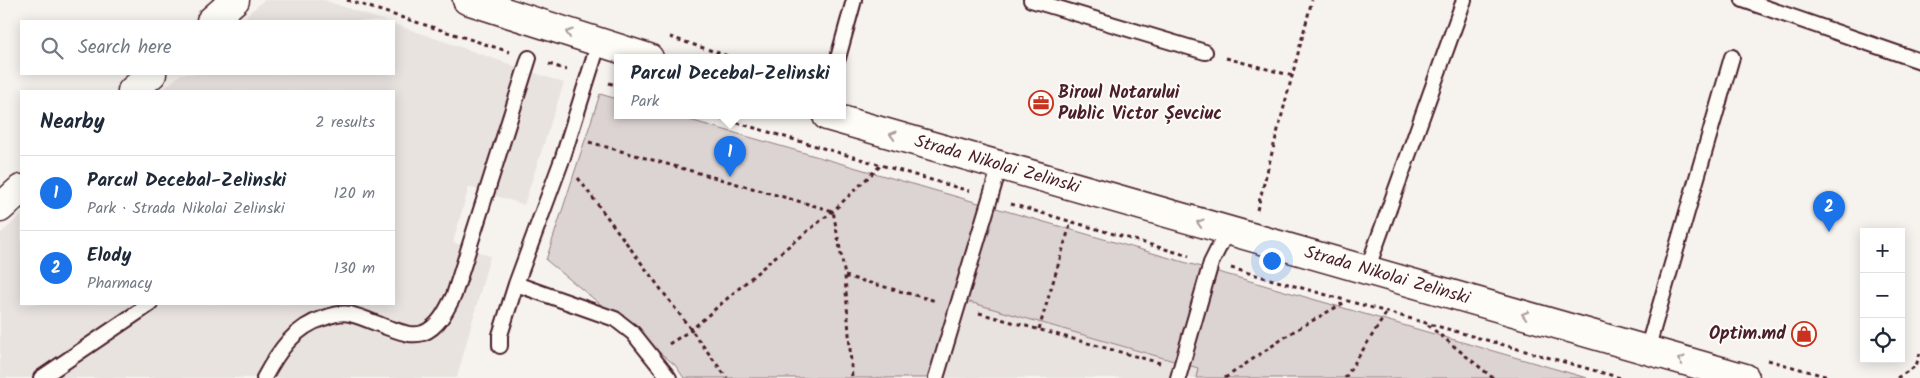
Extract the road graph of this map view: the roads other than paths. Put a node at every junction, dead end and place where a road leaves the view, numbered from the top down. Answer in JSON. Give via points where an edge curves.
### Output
{"nodes":[{"id":1,"x":236,"y":0,"type":"edge"},
{"id":2,"x":467,"y":0,"type":"edge"},
{"id":3,"x":854,"y":0,"type":"edge"},
{"id":4,"x":1031,"y":0,"type":"edge"},
{"id":5,"x":1464,"y":0,"type":"edge"},
{"id":6,"x":1743,"y":0,"type":"edge"},
{"id":7,"x":212,"y":20,"type":"edge"},
{"id":8,"x":599,"y":42,"type":"junction"},
{"id":9,"x":1204,"y":52,"type":"road end"},
{"id":10,"x":636,"y":54,"type":"edge"},
{"id":11,"x":839,"y":54,"type":"edge"},
{"id":12,"x":1732,"y":57,"type":"dead end"},
{"id":13,"x":528,"y":58,"type":"road end"},
{"id":14,"x":1920,"y":61,"type":"edge"},
{"id":15,"x":151,"y":75,"type":"edge"},
{"id":16,"x":133,"y":90,"type":"edge"},
{"id":17,"x":838,"y":119,"type":"edge"},
{"id":18,"x":1000,"y":165,"type":"junction"},
{"id":19,"x":20,"y":190,"type":"edge"},
{"id":20,"x":0,"y":208,"type":"edge"},
{"id":21,"x":1227,"y":231,"type":"junction"},
{"id":22,"x":1367,"y":270,"type":"junction"},
{"id":23,"x":516,"y":284,"type":"junction"},
{"id":24,"x":149,"y":305,"type":"edge"},
{"id":25,"x":500,"y":346,"type":"dead end"},
{"id":26,"x":1647,"y":350,"type":"junction"},
{"id":27,"x":1179,"y":373,"type":"edge"},
{"id":28,"x":41,"y":378,"type":"edge"},
{"id":29,"x":264,"y":378,"type":"edge"},
{"id":30,"x":670,"y":378,"type":"edge"},
{"id":31,"x":936,"y":378,"type":"edge"},
{"id":32,"x":1745,"y":378,"type":"edge"}],
"edges":[{"from":1,"to":7,"type":"street"},
{"from":8,"to":2,"type":"street","one_way":true},
{"from":3,"to":11,"type":"lane"},
{"from":4,"to":9,"type":"lane"},
{"from":5,"to":22,"type":"lane"},
{"from":6,"to":14,"type":"lane"},
{"from":8,"to":10,"type":"street"},
{"from":8,"to":23,"type":"lane","via":[[562,158]]},
{"from":12,"to":26,"type":"lane"},
{"from":13,"to":29,"type":"lane","via":[[446,312],[434,326],[423,333],[412,334],[349,314],[314,321],[298,330],[284,345]]},
{"from":15,"to":16,"type":"street"},
{"from":18,"to":17,"type":"street","name":"Strada Nikolai Zelinski","one_way":true},
{"from":21,"to":18,"type":"street","name":"Strada Nikolai Zelinski","one_way":true},
{"from":18,"to":31,"type":"lane"},
{"from":19,"to":20,"type":"street"},
{"from":21,"to":22,"type":"street","name":"Strada Nikolai Zelinski"},
{"from":21,"to":27,"type":"lane","via":[[1211,263]]},
{"from":26,"to":22,"type":"street","name":"Strada Nikolai Zelinski","one_way":true},
{"from":23,"to":25,"type":"lane","via":[[500,335]]},
{"from":23,"to":30,"type":"lane","via":[[614,319],[633,333]]},
{"from":24,"to":28,"type":"lane"},
{"from":32,"to":26,"type":"street","name":"Strada Nikolai Zelinski","one_way":true}]}
